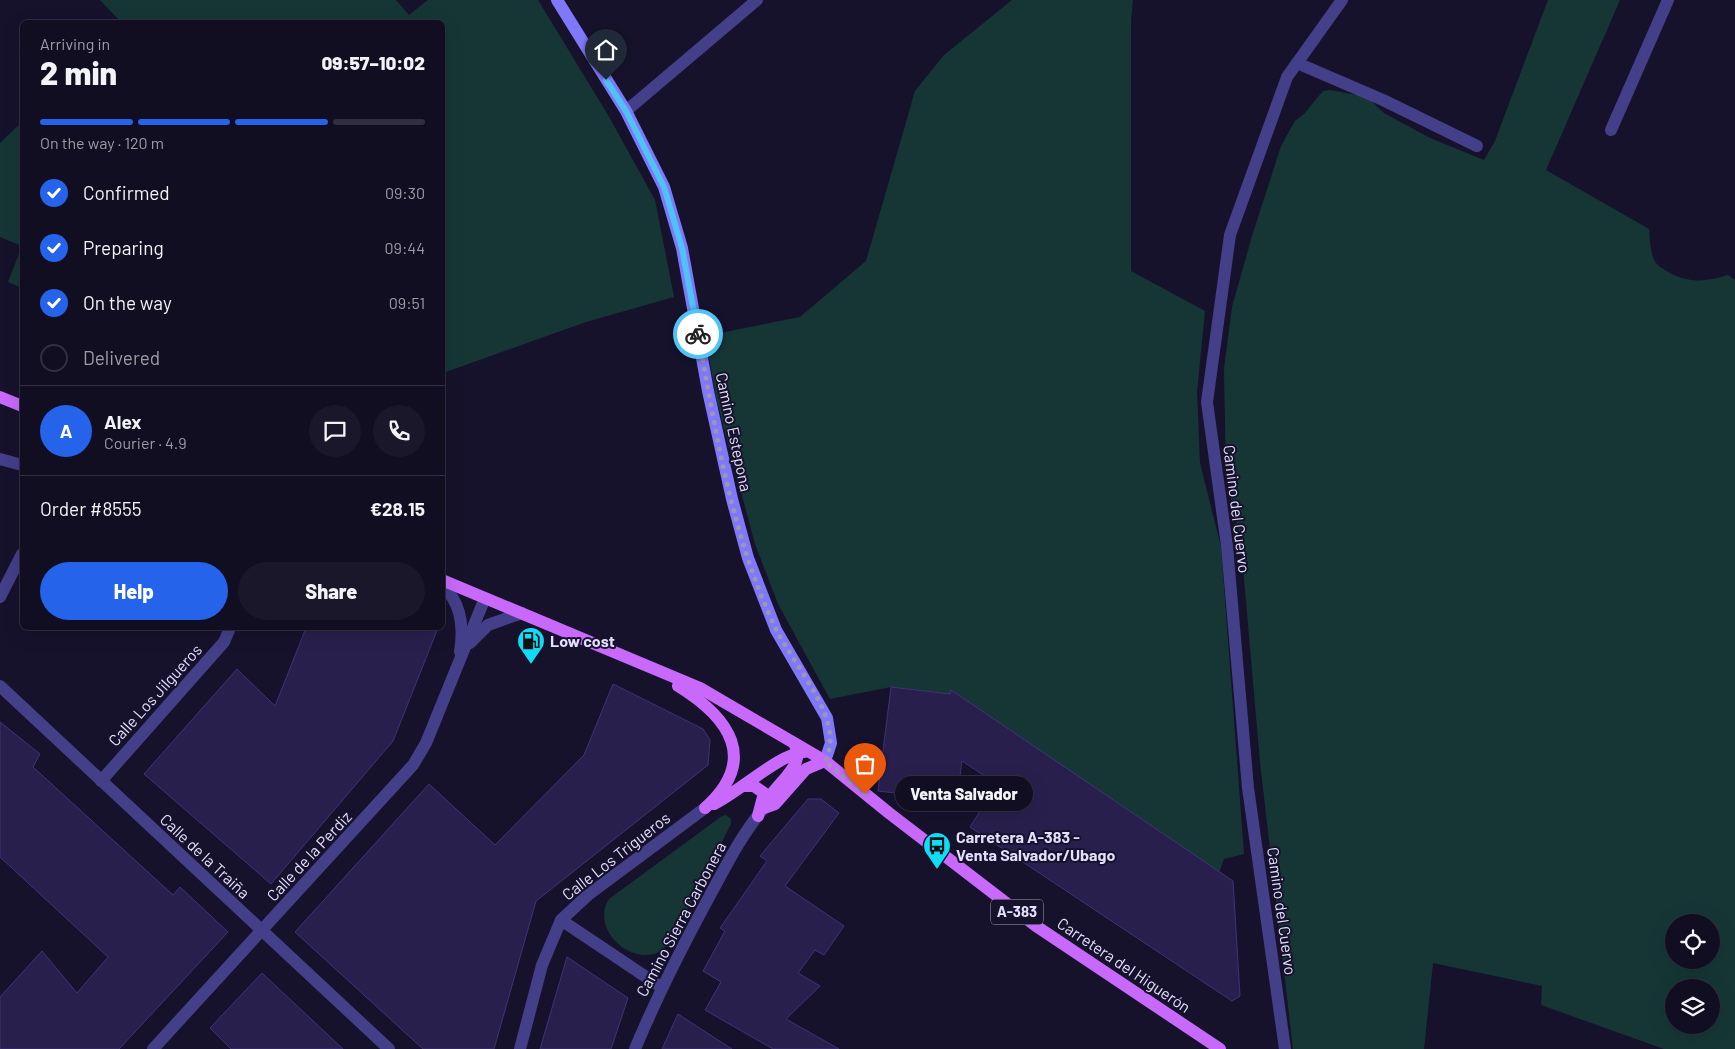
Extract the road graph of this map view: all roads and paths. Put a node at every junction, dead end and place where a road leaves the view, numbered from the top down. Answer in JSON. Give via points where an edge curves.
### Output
{"nodes":[{"id":1,"x":557,"y":0,"type":"edge"},
{"id":2,"x":757,"y":0,"type":"edge"},
{"id":3,"x":1342,"y":0,"type":"edge"},
{"id":4,"x":1668,"y":0,"type":"edge"},
{"id":5,"x":1297,"y":63,"type":"junction"},
{"id":6,"x":626,"y":111,"type":"junction"},
{"id":7,"x":1611,"y":130,"type":"dead end"},
{"id":8,"x":1476,"y":146,"type":"dead end"},
{"id":9,"x":0,"y":397,"type":"edge"},
{"id":10,"x":20,"y":405,"type":"edge"},
{"id":11,"x":0,"y":459,"type":"edge"},
{"id":12,"x":20,"y":464,"type":"edge"},
{"id":13,"x":20,"y":558,"type":"edge"},
{"id":14,"x":445,"y":581,"type":"edge"},
{"id":15,"x":445,"y":588,"type":"edge"},
{"id":16,"x":0,"y":597,"type":"edge"},
{"id":17,"x":485,"y":598,"type":"junction"},
{"id":18,"x":522,"y":613,"type":"junction"},
{"id":19,"x":229,"y":630,"type":"edge"},
{"id":20,"x":465,"y":648,"type":"junction"},
{"id":21,"x":459,"y":664,"type":"junction"},
{"id":22,"x":644,"y":665,"type":"junction"},
{"id":23,"x":0,"y":686,"type":"edge"},
{"id":24,"x":796,"y":748,"type":"junction"},
{"id":25,"x":825,"y":761,"type":"junction"},
{"id":26,"x":101,"y":781,"type":"junction"},
{"id":27,"x":745,"y":786,"type":"junction"},
{"id":28,"x":705,"y":808,"type":"junction"},
{"id":29,"x":761,"y":812,"type":"junction"},
{"id":30,"x":561,"y":920,"type":"junction"},
{"id":31,"x":262,"y":931,"type":"junction"},
{"id":32,"x":661,"y":987,"type":"junction"},
{"id":33,"x":153,"y":1049,"type":"edge"},
{"id":34,"x":389,"y":1049,"type":"edge"},
{"id":35,"x":520,"y":1049,"type":"edge"},
{"id":36,"x":635,"y":1049,"type":"edge"},
{"id":37,"x":1220,"y":1049,"type":"edge"},
{"id":38,"x":1285,"y":1049,"type":"edge"}],
"edges":[{"from":1,"to":6,"type":"main road","name":"Camino Estepona"},
{"from":2,"to":6,"type":"street"},
{"from":3,"to":5,"type":"street","name":"Camino del Cuervo"},
{"from":4,"to":7,"type":"street"},
{"from":5,"to":8,"type":"street","via":[[1383,100]]},
{"from":5,"to":38,"type":"street","name":"Camino del Cuervo","via":[[1287,78],[1230,235],[1206,402],[1226,546],[1248,788]]},
{"from":6,"to":25,"type":"main road","name":"Camino Estepona","via":[[664,187],[682,248],[710,400],[748,558],[776,630],[827,718],[831,743]]},
{"from":9,"to":10,"type":"main road"},
{"from":11,"to":12,"type":"street"},
{"from":13,"to":16,"type":"street"},
{"from":14,"to":17,"type":"main road","name":"Carretera del Higuerón","number":"A-383"},
{"from":15,"to":21,"type":"street","name":"Calle de la Perdiz","via":[[453,595],[459,612]]},
{"from":17,"to":18,"type":"main road","name":"Carretera del Higuerón","number":"A-383"},
{"from":17,"to":20,"type":"street","name":"Calle de la Perdiz"},
{"from":18,"to":20,"type":"street","name":"Calle de la Perdiz","via":[[488,625]]},
{"from":18,"to":22,"type":"main road","name":"Carretera del Higuerón","number":"A-383"},
{"from":19,"to":26,"type":"street","name":"Calle Los Jilgueros","via":[[224,642]]},
{"from":20,"to":21,"type":"street","name":"Calle de la Perdiz"},
{"from":21,"to":31,"type":"street","name":"Calle de la Perdiz","via":[[426,743],[413,765]]},
{"from":22,"to":24,"type":"main road","name":"Carretera del Higuerón","number":"A-383","via":[[700,688]]},
{"from":22,"to":28,"type":"main road","via":[[692,694],[714,712],[730,734],[735,752],[729,778],[719,795]]},
{"from":23,"to":26,"type":"street","name":"Calle de la Traiña"},
{"from":24,"to":25,"type":"main road","name":"Carretera del Higuerón","number":"A-383"},
{"from":24,"to":27,"type":"main road"},
{"from":24,"to":29,"type":"main road","via":[[796,764],[771,792]]},
{"from":25,"to":29,"type":"main road","via":[[806,769],[775,804]]},
{"from":25,"to":37,"type":"main road","name":"Carretera del Higuerón","number":"A-383","via":[[1036,926]]},
{"from":26,"to":31,"type":"street","name":"Calle de la Traiña"},
{"from":27,"to":28,"type":"main road"},
{"from":27,"to":29,"type":"main road","via":[[759,788],[764,793]]},
{"from":28,"to":30,"type":"street","name":"Calle Los Trigueros","via":[[588,895]]},
{"from":29,"to":32,"type":"street","name":"Camino Sierra Carbonera","via":[[726,866]]},
{"from":30,"to":32,"type":"street"},
{"from":30,"to":35,"type":"street","name":"Calle Los Trigueros","via":[[542,965]]},
{"from":31,"to":33,"type":"street","name":"Calle de la Perdiz"},
{"from":31,"to":34,"type":"street","name":"Calle de la Traiña"},
{"from":32,"to":36,"type":"street","name":"Camino Sierra Carbonera"}]}
